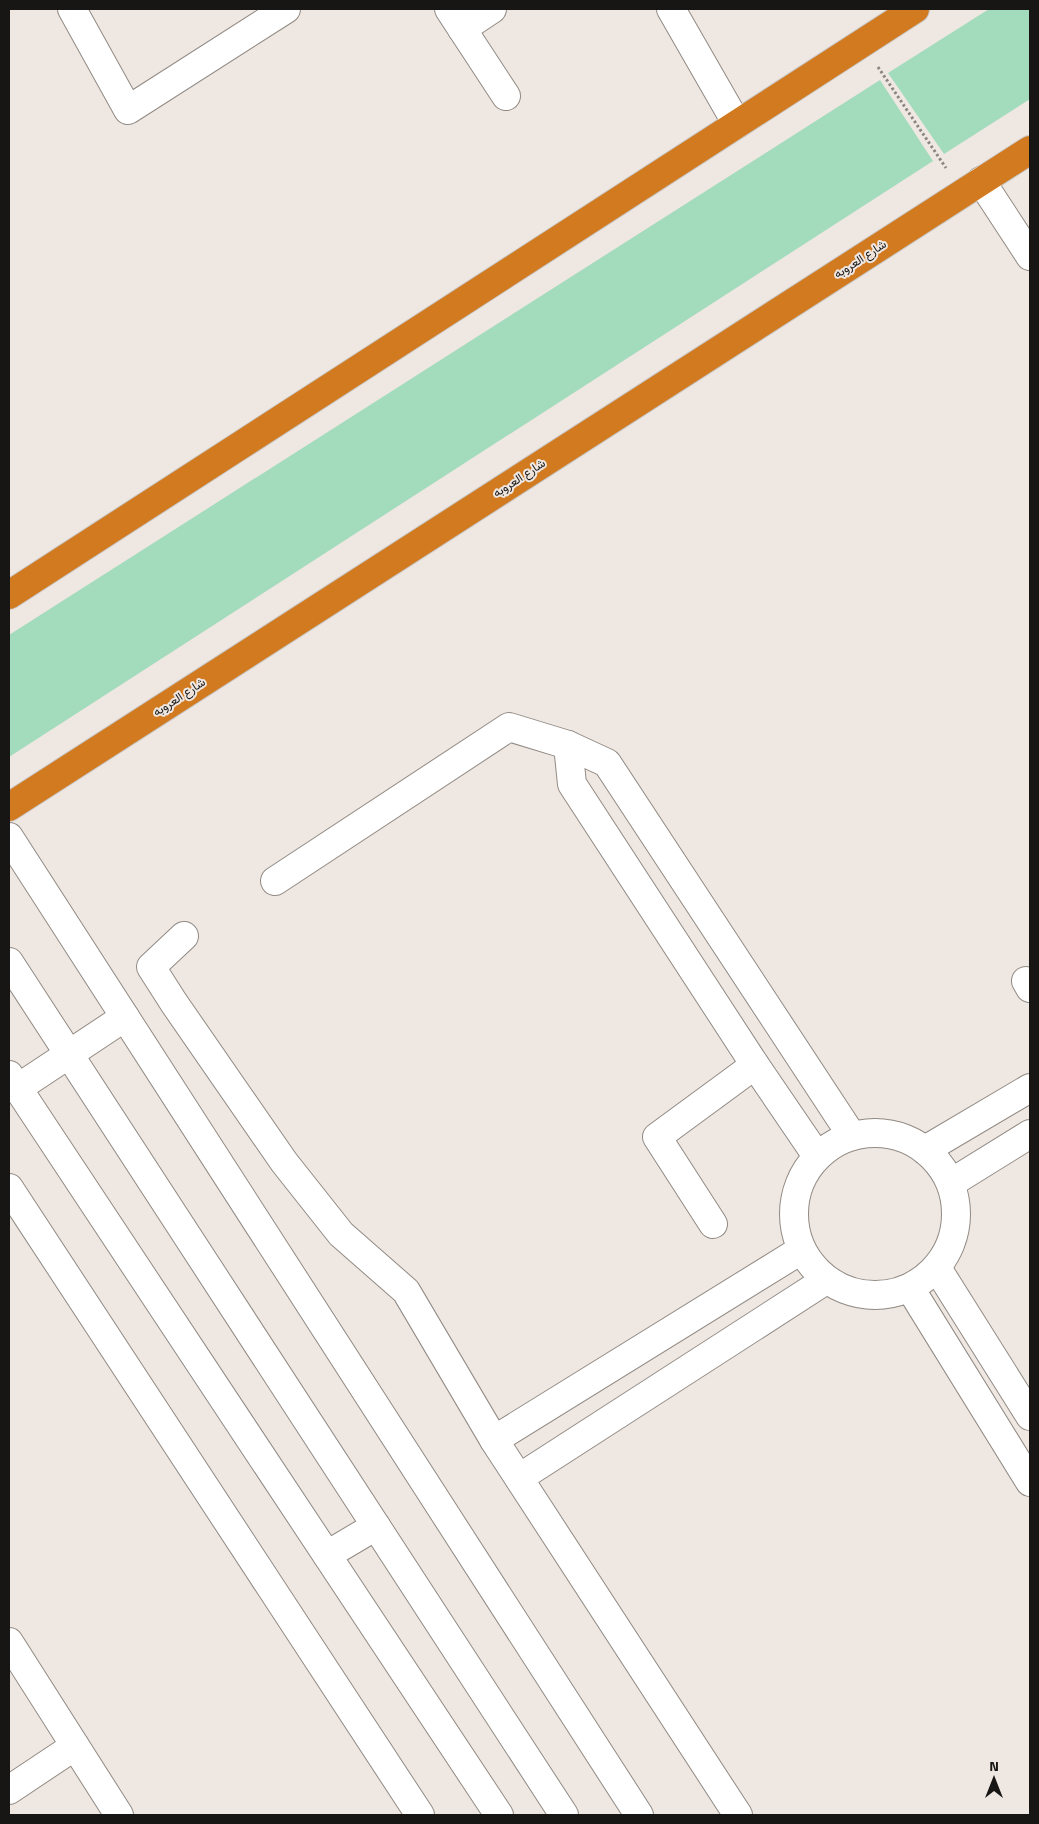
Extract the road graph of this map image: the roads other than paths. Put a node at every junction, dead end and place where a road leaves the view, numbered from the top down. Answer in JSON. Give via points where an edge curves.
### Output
{"nodes":[{"id":1,"x":72,"y":9,"type":"edge"},
{"id":2,"x":286,"y":9,"type":"edge"},
{"id":3,"x":492,"y":9,"type":"edge"},
{"id":4,"x":671,"y":9,"type":"edge"},
{"id":5,"x":915,"y":9,"type":"edge"},
{"id":6,"x":456,"y":19,"type":"edge"},
{"id":7,"x":506,"y":96,"type":"dead end"},
{"id":8,"x":737,"y":124,"type":"junction"},
{"id":9,"x":1030,"y":150,"type":"edge"},
{"id":10,"x":972,"y":187,"type":"junction"},
{"id":11,"x":1030,"y":256,"type":"edge"},
{"id":12,"x":9,"y":595,"type":"edge"},
{"id":13,"x":568,"y":745,"type":"junction"},
{"id":14,"x":9,"y":806,"type":"edge"},
{"id":15,"x":9,"y":837,"type":"edge"},
{"id":16,"x":275,"y":881,"type":"dead end"},
{"id":17,"x":184,"y":936,"type":"dead end"},
{"id":18,"x":9,"y":962,"type":"edge"},
{"id":19,"x":126,"y":1017,"type":"junction"},
{"id":20,"x":69,"y":1054,"type":"junction"},
{"id":21,"x":755,"y":1065,"type":"junction"},
{"id":22,"x":13,"y":1081,"type":"edge"},
{"id":23,"x":1030,"y":1088,"type":"edge"},
{"id":24,"x":1030,"y":1134,"type":"edge"},
{"id":25,"x":852,"y":1136,"type":"junction"},
{"id":26,"x":925,"y":1150,"type":"junction"},
{"id":27,"x":818,"y":1156,"type":"junction"},
{"id":28,"x":950,"y":1183,"type":"junction"},
{"id":29,"x":9,"y":1188,"type":"edge"},
{"id":30,"x":713,"y":1224,"type":"dead end"},
{"id":31,"x":801,"y":1250,"type":"junction"},
{"id":32,"x":937,"y":1268,"type":"junction"},
{"id":33,"x":826,"y":1280,"type":"junction"},
{"id":34,"x":910,"y":1288,"type":"junction"},
{"id":35,"x":1030,"y":1416,"type":"edge"},
{"id":36,"x":494,"y":1440,"type":"junction"},
{"id":37,"x":519,"y":1478,"type":"junction"},
{"id":38,"x":1030,"y":1480,"type":"edge"},
{"id":39,"x":376,"y":1526,"type":"junction"},
{"id":40,"x":328,"y":1555,"type":"junction"},
{"id":41,"x":9,"y":1642,"type":"edge"},
{"id":42,"x":75,"y":1746,"type":"junction"},
{"id":43,"x":9,"y":1790,"type":"edge"},
{"id":44,"x":119,"y":1815,"type":"edge"},
{"id":45,"x":420,"y":1815,"type":"edge"},
{"id":46,"x":499,"y":1815,"type":"edge"},
{"id":47,"x":564,"y":1815,"type":"edge"},
{"id":48,"x":639,"y":1815,"type":"edge"},
{"id":49,"x":738,"y":1815,"type":"edge"}],
"edges":[{"from":1,"to":2,"type":"street","via":[[128,110]]},
{"from":3,"to":6,"type":"street"},
{"from":4,"to":8,"type":"street"},
{"from":5,"to":8,"type":"highway"},
{"from":6,"to":7,"type":"street"},
{"from":8,"to":12,"type":"highway"},
{"from":9,"to":10,"type":"highway","name":"شارع العروبه"},
{"from":10,"to":11,"type":"street"},
{"from":10,"to":14,"type":"highway","name":"شارع العروبه"},
{"from":13,"to":16,"type":"street","via":[[509,727]]},
{"from":13,"to":21,"type":"street","via":[[572,784]]},
{"from":13,"to":25,"type":"street","via":[[607,763]]},
{"from":15,"to":19,"type":"street"},
{"from":17,"to":36,"type":"street","via":[[151,967],[289,1169],[341,1234],[406,1291]]},
{"from":18,"to":20,"type":"street"},
{"from":19,"to":20,"type":"street"},
{"from":19,"to":48,"type":"street"},
{"from":20,"to":22,"type":"street"},
{"from":20,"to":39,"type":"street"},
{"from":21,"to":27,"type":"street"},
{"from":21,"to":30,"type":"street","via":[[657,1137]]},
{"from":22,"to":40,"type":"street"},
{"from":23,"to":26,"type":"street"},
{"from":24,"to":28,"type":"street"},
{"from":25,"to":26,"type":"street","via":[[878,1133],[903,1138]]},
{"from":25,"to":27,"type":"street","via":[[833,1144]]},
{"from":26,"to":28,"type":"street"},
{"from":27,"to":31,"type":"street","via":[[804,1174],[795,1199],[794,1224]]},
{"from":28,"to":32,"type":"street","via":[[957,1212],[952,1242]]},
{"from":29,"to":45,"type":"street"},
{"from":31,"to":33,"type":"street"},
{"from":31,"to":36,"type":"street"},
{"from":32,"to":34,"type":"street"},
{"from":32,"to":35,"type":"street"},
{"from":33,"to":34,"type":"street","via":[[852,1293],[882,1296]]},
{"from":33,"to":37,"type":"street"},
{"from":34,"to":38,"type":"street"},
{"from":36,"to":37,"type":"street"},
{"from":37,"to":49,"type":"street"},
{"from":39,"to":40,"type":"street"},
{"from":39,"to":47,"type":"street"},
{"from":40,"to":46,"type":"street"},
{"from":41,"to":42,"type":"street"},
{"from":42,"to":43,"type":"street"},
{"from":42,"to":44,"type":"street"}]}
